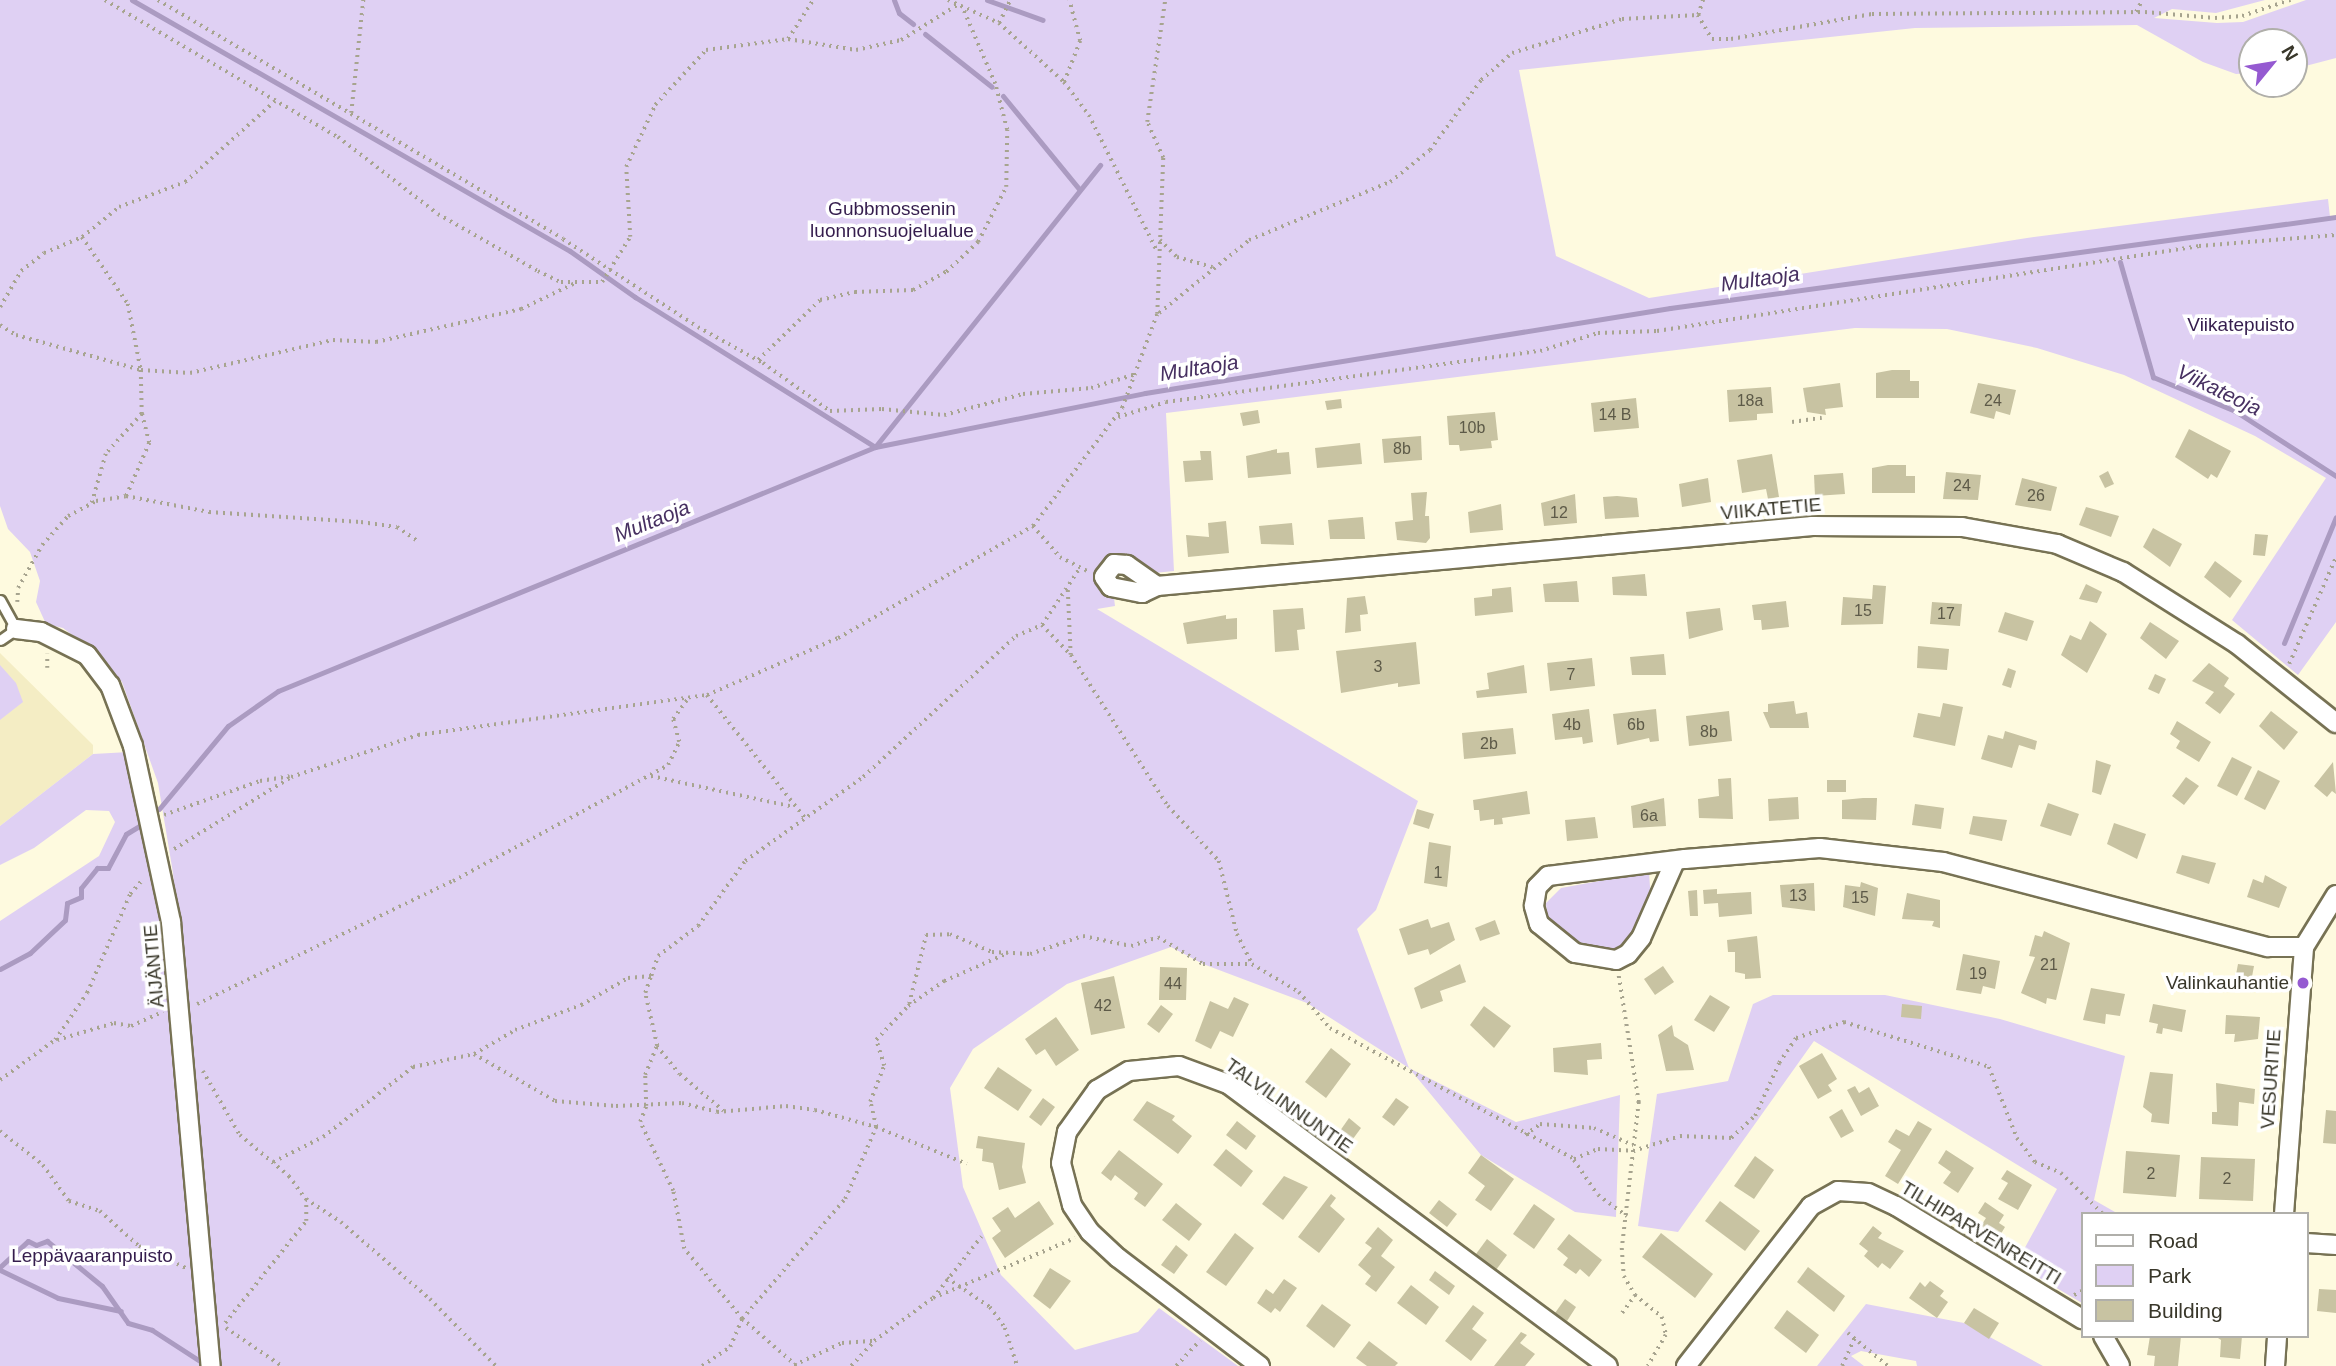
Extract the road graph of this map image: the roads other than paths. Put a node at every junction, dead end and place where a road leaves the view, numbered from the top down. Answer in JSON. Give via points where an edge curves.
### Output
{"nodes":[{"id":1,"x":1157,"y":586,"type":"junction"},
{"id":2,"x":0,"y":600,"type":"edge"},
{"id":3,"x":16,"y":629,"type":"junction"},
{"id":4,"x":0,"y":640,"type":"edge"},
{"id":5,"x":2336,"y":723,"type":"edge"},
{"id":6,"x":1675,"y":861,"type":"junction"},
{"id":7,"x":2336,"y":895,"type":"edge"},
{"id":8,"x":2304,"y":947,"type":"junction"},
{"id":9,"x":2284,"y":1212,"type":"edge"},
{"id":10,"x":2308,"y":1243,"type":"edge"},
{"id":11,"x":2336,"y":1245,"type":"edge"},
{"id":12,"x":2080,"y":1318,"type":"edge"},
{"id":13,"x":2104,"y":1338,"type":"edge"},
{"id":14,"x":2277,"y":1338,"type":"edge"},
{"id":15,"x":211,"y":1366,"type":"edge"},
{"id":16,"x":1260,"y":1366,"type":"edge"},
{"id":17,"x":1608,"y":1366,"type":"edge"},
{"id":18,"x":1686,"y":1366,"type":"edge"},
{"id":19,"x":2120,"y":1366,"type":"edge"},
{"id":20,"x":2275,"y":1366,"type":"edge"}],
"edges":[{"from":1,"to":1,"type":"street","name":"VIIKATETIE","via":[[1127,565],[1114,564],[1104,577],[1111,587],[1127,592],[1142,593]]},
{"from":1,"to":5,"type":"street","name":"VIIKATETIE","via":[[1804,527],[1962,527],[2057,544],[2119,570],[2176,603]]},
{"from":2,"to":3,"type":"lane"},
{"from":3,"to":4,"type":"lane"},
{"from":3,"to":15,"type":"street","name":"ÄIJÄNTIE","via":[[64,641],[87,655],[100,670],[122,713],[152,820],[171,922],[204,1276],[216,1323]]},
{"from":6,"to":6,"type":"street","via":[[1548,876],[1537,887],[1534,906],[1548,935],[1575,954],[1616,960],[1641,938]]},
{"from":6,"to":8,"type":"street","via":[[1820,848],[1875,852],[2016,879],[2268,947]]},
{"from":7,"to":8,"type":"street"},
{"from":8,"to":9,"type":"street","name":"VESURITIE"},
{"from":10,"to":11,"type":"street"},
{"from":12,"to":18,"type":"street","name":"TILHIPARVENREITTI","via":[[1896,1206],[1868,1193],[1838,1191],[1811,1206]]},
{"from":13,"to":19,"type":"street"},
{"from":14,"to":20,"type":"street"},
{"from":16,"to":17,"type":"street","name":"TALVILINNUNTIE","via":[[1090,1232],[1072,1205],[1062,1176],[1063,1148],[1074,1117],[1097,1090],[1129,1072],[1162,1065],[1194,1069],[1228,1084]]}]}
